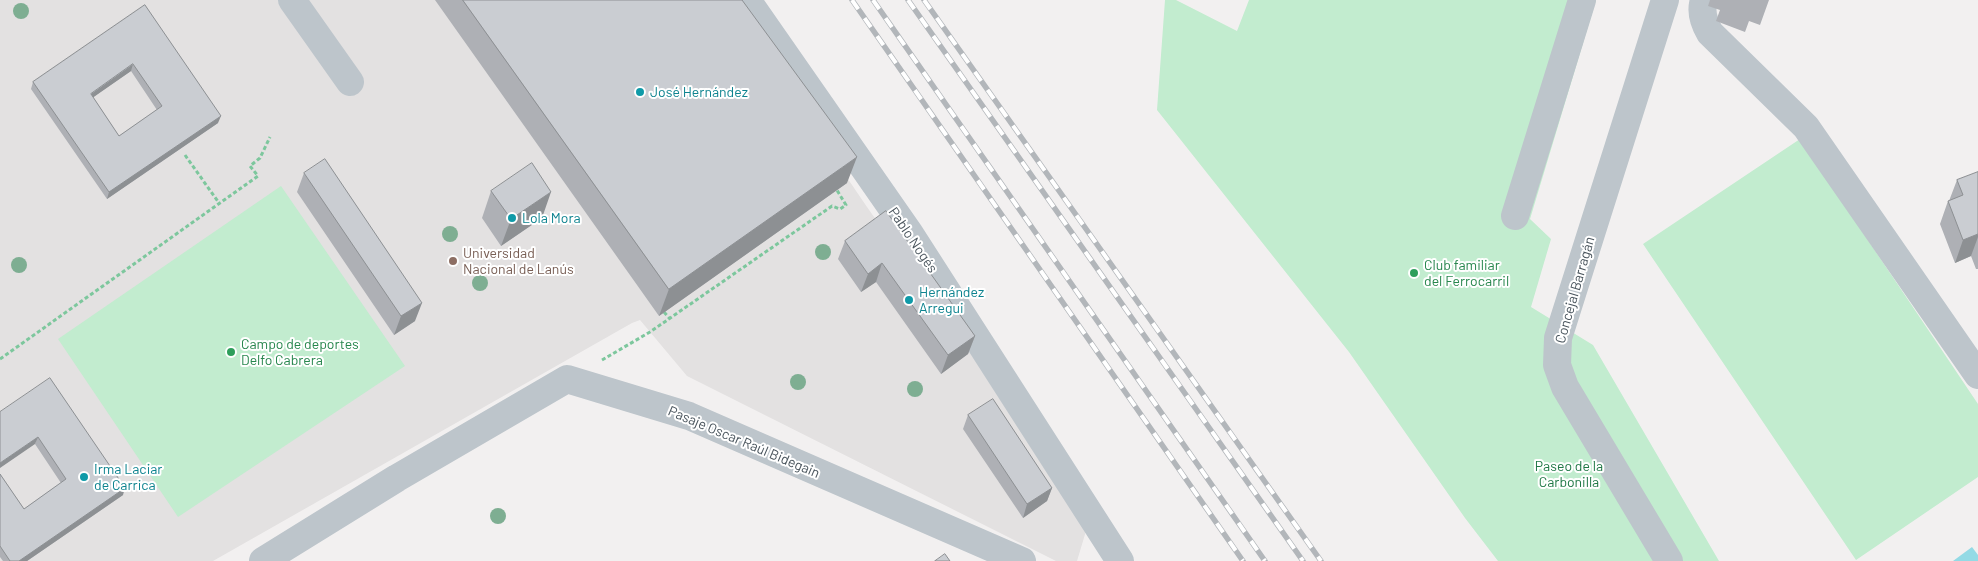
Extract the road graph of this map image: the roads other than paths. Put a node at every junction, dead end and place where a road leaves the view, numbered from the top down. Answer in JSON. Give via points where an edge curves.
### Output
{"nodes":[{"id":1,"x":292,"y":0,"type":"edge"},
{"id":2,"x":747,"y":0,"type":"edge"},
{"id":3,"x":1582,"y":0,"type":"edge"},
{"id":4,"x":1665,"y":0,"type":"edge"},
{"id":5,"x":1704,"y":0,"type":"edge"},
{"id":6,"x":350,"y":82,"type":"dead end"},
{"id":7,"x":1515,"y":216,"type":"dead end"},
{"id":8,"x":1978,"y":375,"type":"edge"},
{"id":9,"x":263,"y":561,"type":"edge"},
{"id":10,"x":1022,"y":561,"type":"edge"},
{"id":11,"x":1120,"y":561,"type":"edge"},
{"id":12,"x":1669,"y":561,"type":"edge"}],
"edges":[{"from":1,"to":6,"type":"street"},
{"from":2,"to":11,"type":"street","name":"Pablo Nogés","via":[[910,234]]},
{"from":3,"to":7,"type":"street"},
{"from":4,"to":12,"type":"street","name":"Concejal Barragán","via":[[1558,338],[1557,364],[1565,387]]},
{"from":5,"to":8,"type":"street","via":[[1704,22],[1710,34],[1806,127]]},
{"from":9,"to":10,"type":"street","name":"Pasaje Oscar Raúl Bidegain","via":[[567,379],[689,416]]}]}
